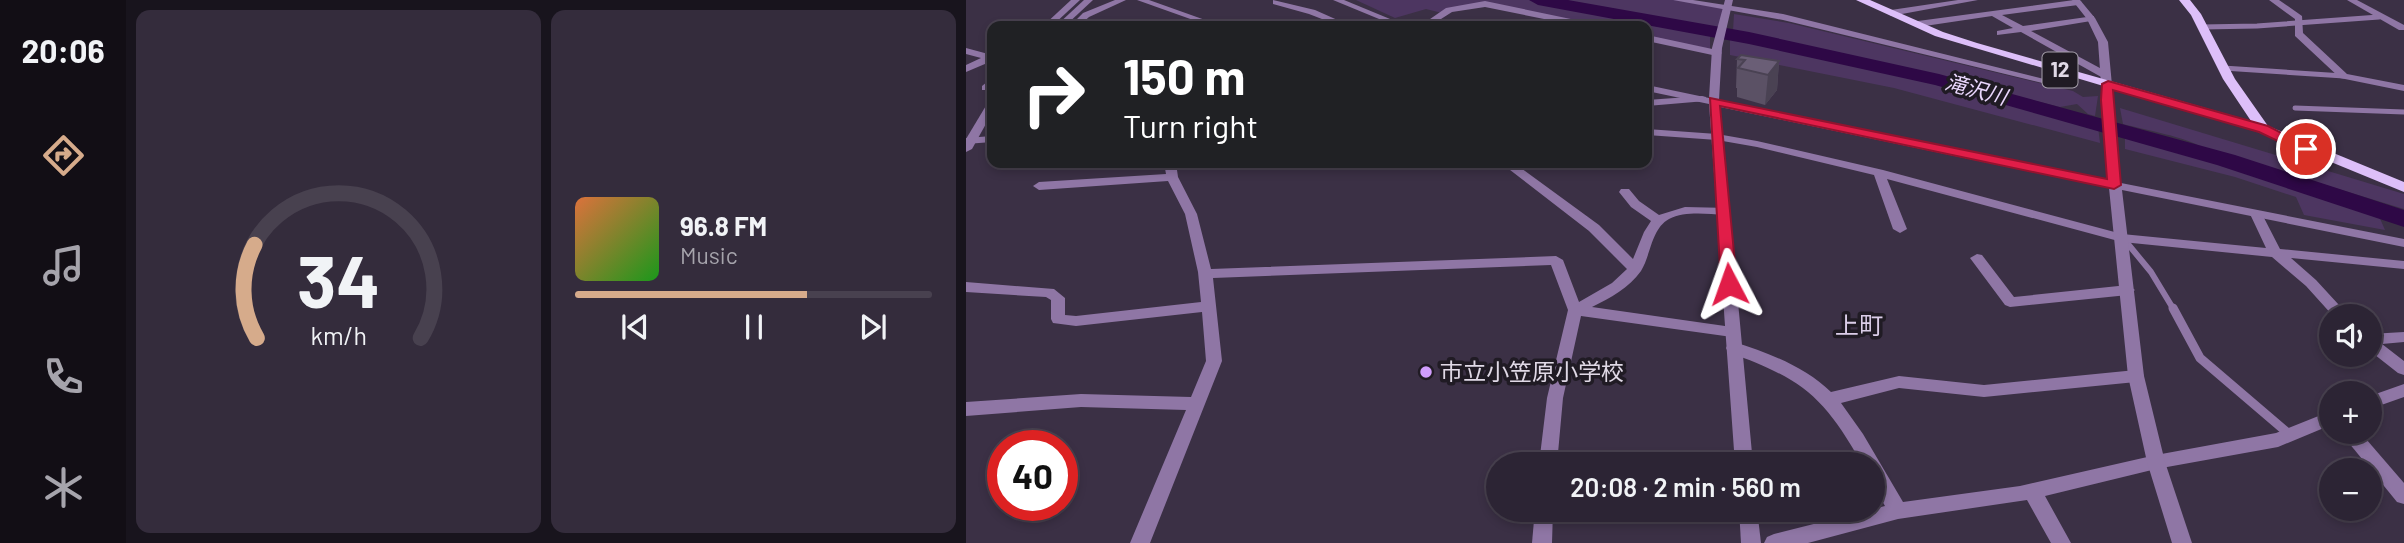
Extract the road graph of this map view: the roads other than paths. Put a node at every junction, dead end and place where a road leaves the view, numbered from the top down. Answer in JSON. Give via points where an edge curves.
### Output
{"nodes":[{"id":1,"x":1076,"y":0,"type":"edge"},
{"id":2,"x":1089,"y":0,"type":"edge"},
{"id":3,"x":1122,"y":0,"type":"edge"},
{"id":4,"x":1142,"y":0,"type":"edge"},
{"id":5,"x":1337,"y":0,"type":"edge"},
{"id":6,"x":1465,"y":0,"type":"edge"},
{"id":7,"x":1677,"y":0,"type":"edge"},
{"id":8,"x":1861,"y":0,"type":"edge"},
{"id":9,"x":1974,"y":0,"type":"edge"},
{"id":10,"x":2184,"y":0,"type":"edge"},
{"id":11,"x":2273,"y":0,"type":"edge"},
{"id":12,"x":2351,"y":0,"type":"edge"},
{"id":13,"x":2077,"y":1,"type":"edge"},
{"id":14,"x":1276,"y":2,"type":"dead end"},
{"id":15,"x":1485,"y":4,"type":"junction"},
{"id":16,"x":1728,"y":5,"type":"edge"},
{"id":17,"x":1891,"y":13,"type":"junction"},
{"id":18,"x":1994,"y":14,"type":"junction"},
{"id":19,"x":2379,"y":17,"type":"junction"},
{"id":20,"x":2091,"y":18,"type":"junction"},
{"id":21,"x":1053,"y":21,"type":"edge"},
{"id":22,"x":1066,"y":21,"type":"edge"},
{"id":23,"x":1079,"y":21,"type":"edge"},
{"id":24,"x":1198,"y":21,"type":"edge"},
{"id":25,"x":1334,"y":21,"type":"edge"},
{"id":26,"x":1391,"y":21,"type":"edge"},
{"id":27,"x":1431,"y":21,"type":"edge"},
{"id":28,"x":1566,"y":21,"type":"edge"},
{"id":29,"x":2298,"y":23,"type":"junction"},
{"id":30,"x":1918,"y":24,"type":"junction"},
{"id":31,"x":2202,"y":27,"type":"junction"},
{"id":32,"x":2402,"y":28,"type":"dead end"},
{"id":33,"x":2021,"y":29,"type":"junction"},
{"id":34,"x":2000,"y":33,"type":"dead end"},
{"id":35,"x":1652,"y":39,"type":"edge"},
{"id":36,"x":1717,"y":50,"type":"junction"},
{"id":37,"x":966,"y":51,"type":"edge"},
{"id":38,"x":987,"y":57,"type":"edge"},
{"id":39,"x":987,"y":60,"type":"edge"},
{"id":40,"x":2223,"y":68,"type":"junction"},
{"id":41,"x":966,"y":69,"type":"edge"},
{"id":42,"x":2344,"y":76,"type":"junction"},
{"id":43,"x":2108,"y":80,"type":"junction"},
{"id":44,"x":2055,"y":83,"type":"dead end"},
{"id":45,"x":2404,"y":88,"type":"edge"},
{"id":46,"x":1652,"y":89,"type":"edge"},
{"id":47,"x":1708,"y":100,"type":"junction"},
{"id":48,"x":1652,"y":103,"type":"edge"},
{"id":49,"x":2295,"y":108,"type":"dead end"},
{"id":50,"x":987,"y":112,"type":"edge"},
{"id":51,"x":2404,"y":112,"type":"edge"},
{"id":52,"x":2263,"y":129,"type":"junction"},
{"id":53,"x":1652,"y":132,"type":"edge"},
{"id":54,"x":1717,"y":137,"type":"junction"},
{"id":55,"x":987,"y":140,"type":"edge"},
{"id":56,"x":967,"y":144,"type":"edge"},
{"id":57,"x":1514,"y":168,"type":"edge"},
{"id":58,"x":1171,"y":170,"type":"edge"},
{"id":59,"x":1879,"y":173,"type":"junction"},
{"id":60,"x":2114,"y":185,"type":"junction"},
{"id":61,"x":1039,"y":186,"type":"dead end"},
{"id":62,"x":2404,"y":187,"type":"edge"},
{"id":63,"x":1625,"y":192,"type":"dead end"},
{"id":64,"x":1724,"y":211,"type":"junction"},
{"id":65,"x":2256,"y":214,"type":"junction"},
{"id":66,"x":1659,"y":221,"type":"junction"},
{"id":67,"x":1900,"y":229,"type":"dead end"},
{"id":68,"x":2122,"y":237,"type":"junction"},
{"id":69,"x":2404,"y":243,"type":"edge"},
{"id":70,"x":2274,"y":251,"type":"junction"},
{"id":71,"x":1977,"y":258,"type":"dead end"},
{"id":72,"x":2404,"y":265,"type":"edge"},
{"id":73,"x":1635,"y":269,"type":"junction"},
{"id":74,"x":1205,"y":274,"type":"junction"},
{"id":75,"x":966,"y":287,"type":"edge"},
{"id":76,"x":2128,"y":290,"type":"junction"},
{"id":77,"x":2331,"y":304,"type":"edge"},
{"id":78,"x":1209,"y":306,"type":"junction"},
{"id":79,"x":1575,"y":310,"type":"junction"},
{"id":80,"x":2404,"y":337,"type":"edge"},
{"id":81,"x":1733,"y":340,"type":"junction"},
{"id":82,"x":2382,"y":340,"type":"edge"},
{"id":83,"x":2382,"y":351,"type":"edge"},
{"id":84,"x":2404,"y":369,"type":"edge"},
{"id":85,"x":2136,"y":376,"type":"junction"},
{"id":86,"x":2404,"y":390,"type":"edge"},
{"id":87,"x":2382,"y":398,"type":"edge"},
{"id":88,"x":1830,"y":399,"type":"junction"},
{"id":89,"x":1196,"y":404,"type":"junction"},
{"id":90,"x":966,"y":409,"type":"edge"},
{"id":91,"x":2319,"y":423,"type":"edge"},
{"id":92,"x":2290,"y":435,"type":"junction"},
{"id":93,"x":2359,"y":444,"type":"edge"},
{"id":94,"x":1549,"y":452,"type":"edge"},
{"id":95,"x":1743,"y":452,"type":"edge"},
{"id":96,"x":1865,"y":452,"type":"edge"},
{"id":97,"x":2156,"y":462,"type":"junction"},
{"id":98,"x":1885,"y":488,"type":"edge"},
{"id":99,"x":2032,"y":491,"type":"junction"},
{"id":100,"x":2404,"y":496,"type":"edge"},
{"id":101,"x":1898,"y":511,"type":"junction"},
{"id":102,"x":1543,"y":522,"type":"edge"},
{"id":103,"x":1749,"y":522,"type":"edge"},
{"id":104,"x":1140,"y":543,"type":"edge"},
{"id":105,"x":1542,"y":543,"type":"edge"},
{"id":106,"x":1751,"y":543,"type":"edge"},
{"id":107,"x":1774,"y":543,"type":"edge"},
{"id":108,"x":2061,"y":543,"type":"edge"},
{"id":109,"x":2182,"y":543,"type":"edge"}],
"edges":[{"from":1,"to":21,"type":"street"},
{"from":2,"to":22,"type":"street"},
{"from":3,"to":23,"type":"street"},
{"from":4,"to":24,"type":"street"},
{"from":5,"to":26,"type":"street"},
{"from":6,"to":15,"type":"street"},
{"from":7,"to":16,"type":"street"},
{"from":8,"to":17,"type":"main road","number":"12"},
{"from":9,"to":17,"type":"street"},
{"from":10,"to":31,"type":"main road"},
{"from":11,"to":29,"type":"street","via":[[2299,19]]},
{"from":12,"to":19,"type":"street"},
{"from":13,"to":18,"type":"street"},
{"from":13,"to":20,"type":"street"},
{"from":14,"to":25,"type":"street"},
{"from":15,"to":27,"type":"street","via":[[1449,10]]},
{"from":15,"to":28,"type":"street"},
{"from":16,"to":36,"type":"street"},
{"from":16,"to":44,"type":"street"},
{"from":17,"to":30,"type":"main road","number":"12"},
{"from":18,"to":30,"type":"street"},
{"from":18,"to":33,"type":"street"},
{"from":19,"to":29,"type":"lane"},
{"from":19,"to":32,"type":"street"},
{"from":20,"to":33,"type":"street"},
{"from":20,"to":43,"type":"street","via":[[2103,42]]},
{"from":29,"to":31,"type":"lane"},
{"from":29,"to":42,"type":"street","via":[[2298,34]]},
{"from":30,"to":43,"type":"main road","number":"12","via":[[1973,45]]},
{"from":31,"to":40,"type":"main road"},
{"from":33,"to":34,"type":"street"},
{"from":33,"to":43,"type":"street"},
{"from":35,"to":36,"type":"street"},
{"from":36,"to":47,"type":"street"},
{"from":37,"to":38,"type":"street"},
{"from":39,"to":41,"type":"street"},
{"from":40,"to":42,"type":"lane"},
{"from":40,"to":52,"type":"main road"},
{"from":42,"to":45,"type":"street"},
{"from":43,"to":52,"type":"main road","number":"12"},
{"from":43,"to":60,"type":"street"},
{"from":46,"to":47,"type":"street"},
{"from":47,"to":48,"type":"street"},
{"from":47,"to":54,"type":"street"},
{"from":47,"to":60,"type":"street"},
{"from":49,"to":51,"type":"lane"},
{"from":50,"to":56,"type":"street"},
{"from":52,"to":62,"type":"main road"},
{"from":53,"to":54,"type":"street"},
{"from":54,"to":59,"type":"street"},
{"from":54,"to":64,"type":"street"},
{"from":55,"to":56,"type":"street"},
{"from":57,"to":73,"type":"street","via":[[1594,228]]},
{"from":58,"to":61,"type":"street"},
{"from":58,"to":74,"type":"street","via":[[1191,214]]},
{"from":59,"to":67,"type":"street"},
{"from":59,"to":68,"type":"street"},
{"from":60,"to":65,"type":"street"},
{"from":60,"to":68,"type":"street"},
{"from":63,"to":66,"type":"street"},
{"from":64,"to":66,"type":"street","via":[[1678,211]]},
{"from":64,"to":81,"type":"street"},
{"from":65,"to":69,"type":"street"},
{"from":65,"to":70,"type":"street"},
{"from":66,"to":73,"type":"street"},
{"from":68,"to":70,"type":"street"},
{"from":68,"to":76,"type":"street"},
{"from":68,"to":92,"type":"lane","via":[[2144,261],[2200,358]]},
{"from":70,"to":72,"type":"street"},
{"from":70,"to":77,"type":"street"},
{"from":71,"to":76,"type":"street","via":[[2010,302]]},
{"from":73,"to":79,"type":"street","via":[[1604,295]]},
{"from":74,"to":78,"type":"street"},
{"from":74,"to":79,"type":"street","via":[[1547,259],[1556,260]]},
{"from":75,"to":78,"type":"street","via":[[1049,292],[1058,298],[1058,319],[1076,321]]},
{"from":76,"to":85,"type":"street"},
{"from":78,"to":89,"type":"street","via":[[1214,361]]},
{"from":79,"to":81,"type":"street"},
{"from":79,"to":94,"type":"street","via":[[1555,398]]},
{"from":80,"to":82,"type":"street"},
{"from":81,"to":88,"type":"street","via":[[1805,378]]},
{"from":81,"to":95,"type":"street"},
{"from":83,"to":84,"type":"street"},
{"from":85,"to":88,"type":"street","via":[[1984,391],[1899,382]]},
{"from":85,"to":97,"type":"street"},
{"from":86,"to":87,"type":"street"},
{"from":88,"to":96,"type":"street"},
{"from":89,"to":90,"type":"street","via":[[1083,399]]},
{"from":89,"to":104,"type":"street"},
{"from":91,"to":92,"type":"street"},
{"from":92,"to":97,"type":"street"},
{"from":93,"to":100,"type":"street"},
{"from":97,"to":99,"type":"street"},
{"from":97,"to":109,"type":"street"},
{"from":98,"to":101,"type":"street"},
{"from":99,"to":101,"type":"street"},
{"from":99,"to":108,"type":"street"},
{"from":101,"to":107,"type":"street"},
{"from":102,"to":105,"type":"street"},
{"from":103,"to":106,"type":"street"}]}
